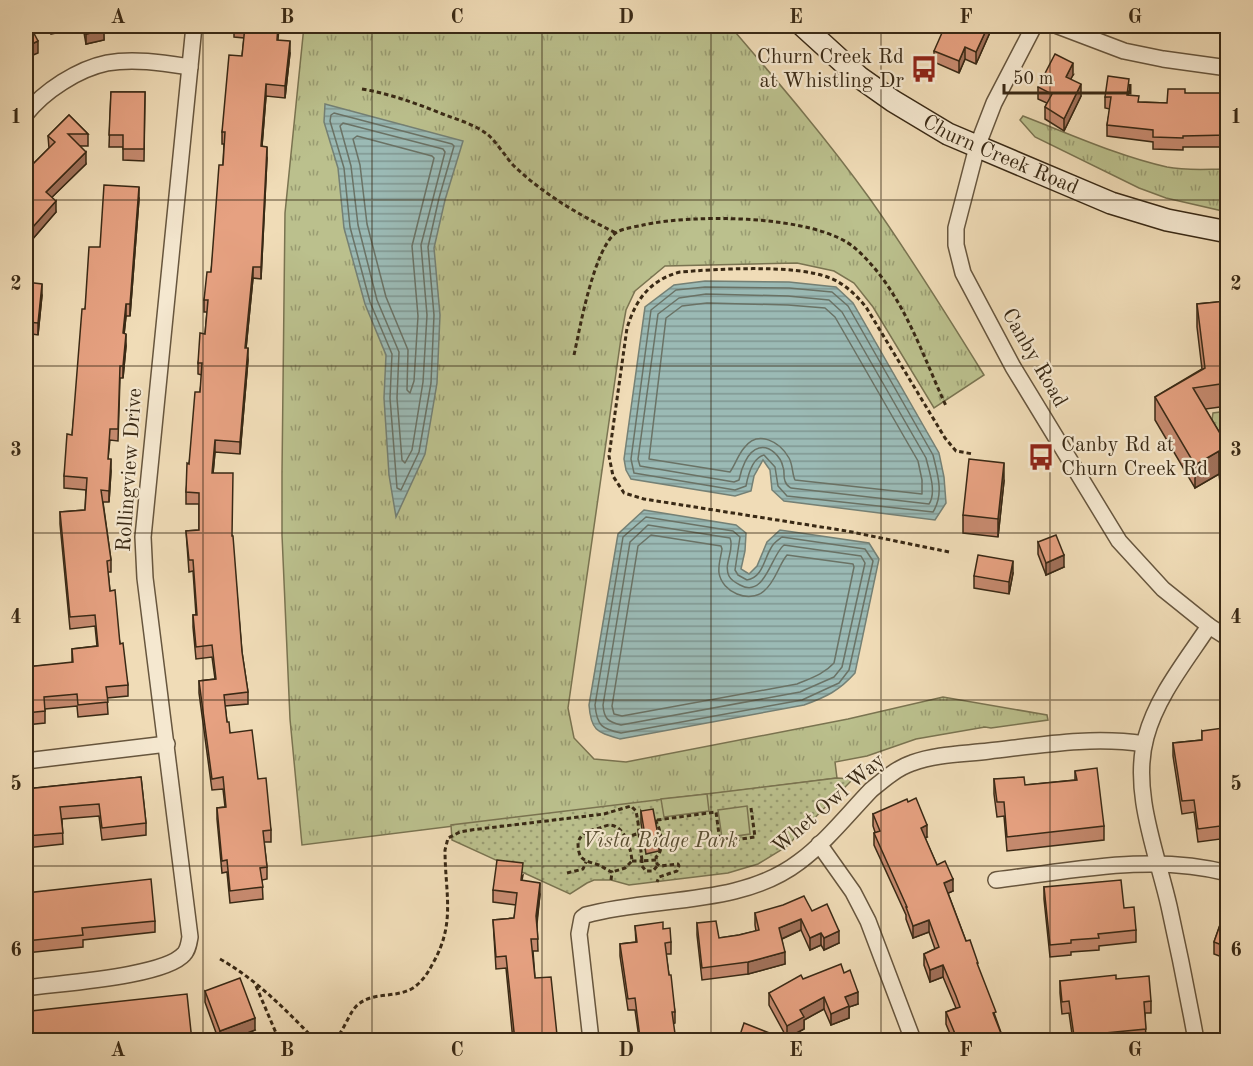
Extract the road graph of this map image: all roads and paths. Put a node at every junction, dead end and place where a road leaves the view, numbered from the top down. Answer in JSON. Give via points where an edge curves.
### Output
{"nodes":[{"id":1,"x":194,"y":26,"type":"edge"},
{"id":2,"x":803,"y":26,"type":"edge"},
{"id":3,"x":1034,"y":26,"type":"edge"},
{"id":4,"x":1058,"y":26,"type":"edge"},
{"id":5,"x":190,"y":67,"type":"junction"},
{"id":6,"x":1227,"y":68,"type":"edge"},
{"id":7,"x":362,"y":89,"type":"dead end"},
{"id":8,"x":26,"y":114,"type":"edge"},
{"id":9,"x":977,"y":147,"type":"junction"},
{"id":10,"x":1227,"y":232,"type":"edge"},
{"id":11,"x":616,"y":233,"type":"junction"},
{"id":12,"x":574,"y":356,"type":"dead end"},
{"id":13,"x":946,"y":406,"type":"dead end"},
{"id":14,"x":973,"y":454,"type":"dead end"},
{"id":15,"x":949,"y":552,"type":"dead end"},
{"id":16,"x":1209,"y":626,"type":"junction"},
{"id":17,"x":1227,"y":638,"type":"edge"},
{"id":18,"x":167,"y":744,"type":"junction"},
{"id":19,"x":1144,"y":744,"type":"junction"},
{"id":20,"x":26,"y":761,"type":"edge"},
{"id":21,"x":751,"y":807,"type":"dead end"},
{"id":22,"x":646,"y":821,"type":"edge"},
{"id":23,"x":638,"y":822,"type":"junction"},
{"id":24,"x":639,"y":833,"type":"junction"},
{"id":25,"x":625,"y":838,"type":"junction"},
{"id":26,"x":819,"y":843,"type":"junction"},
{"id":27,"x":656,"y":860,"type":"junction"},
{"id":28,"x":632,"y":861,"type":"junction"},
{"id":29,"x":642,"y":861,"type":"junction"},
{"id":30,"x":586,"y":862,"type":"junction"},
{"id":31,"x":1159,"y":863,"type":"junction"},
{"id":32,"x":658,"y":865,"type":"junction"},
{"id":33,"x":612,"y":872,"type":"junction"},
{"id":34,"x":567,"y":873,"type":"dead end"},
{"id":35,"x":1227,"y":873,"type":"edge"},
{"id":36,"x":996,"y":879,"type":"dead end"},
{"id":37,"x":611,"y":880,"type":"dead end"},
{"id":38,"x":657,"y":882,"type":"dead end"},
{"id":39,"x":220,"y":959,"type":"dead end"},
{"id":40,"x":256,"y":984,"type":"junction"},
{"id":41,"x":26,"y":988,"type":"edge"},
{"id":42,"x":910,"y":1040,"type":"edge"},
{"id":43,"x":279,"y":1041,"type":"edge"},
{"id":44,"x":315,"y":1041,"type":"edge"},
{"id":45,"x":334,"y":1041,"type":"edge"},
{"id":46,"x":591,"y":1041,"type":"edge"},
{"id":47,"x":1196,"y":1041,"type":"edge"}],
"edges":[{"from":1,"to":5,"type":"street","name":"Rollingview Drive"},
{"from":2,"to":9,"type":"main road","name":"Churn Creek Road","via":[[859,77],[893,101]]},
{"from":3,"to":9,"type":"street","name":"Canby Road","via":[[994,103]]},
{"from":4,"to":6,"type":"street","via":[[1124,51]]},
{"from":5,"to":8,"type":"street","via":[[108,63],[59,86]]},
{"from":5,"to":18,"type":"street","name":"Rollingview Drive","via":[[143,537]]},
{"from":7,"to":11,"type":"path","via":[[417,104],[488,135],[534,184],[588,220]]},
{"from":9,"to":10,"type":"main road","name":"Churn Creek Road","via":[[1131,210]]},
{"from":9,"to":16,"type":"street","name":"Canby Road","via":[[956,228],[963,273],[1013,367],[1119,541],[1163,589]]},
{"from":11,"to":12,"type":"path","via":[[602,248]]},
{"from":11,"to":13,"type":"path","via":[[670,221],[733,219],[790,224],[847,243],[886,282],[900,305]]},
{"from":14,"to":15,"type":"path","via":[[956,451],[866,307],[849,289],[830,278],[785,270],[680,272],[646,289],[632,312],[609,456],[613,476],[624,493]]},
{"from":16,"to":17,"type":"street","name":"Canby Road"},
{"from":16,"to":19,"type":"street","via":[[1166,693]]},
{"from":18,"to":20,"type":"street"},
{"from":18,"to":41,"type":"street","name":"Rollingview Drive","via":[[190,922],[187,952],[155,969]]},
{"from":19,"to":26,"type":"street","name":"Whet Owl Way","via":[[1082,741],[911,763],[883,780]]},
{"from":19,"to":31,"type":"street","via":[[1142,789]]},
{"from":21,"to":27,"type":"path","via":[[755,837],[720,842],[716,813],[655,820],[662,850]]},
{"from":22,"to":23,"type":"path"},
{"from":23,"to":24,"type":"path"},
{"from":23,"to":45,"type":"path","via":[[631,806],[604,814],[471,830],[448,838],[447,933],[437,957],[412,989],[357,1005]]},
{"from":24,"to":25,"type":"path"},
{"from":24,"to":29,"type":"path"},
{"from":25,"to":28,"type":"path"},
{"from":25,"to":30,"type":"path","via":[[612,825],[586,831],[578,842],[578,852]]},
{"from":26,"to":42,"type":"street","via":[[853,892],[867,921]]},
{"from":26,"to":46,"type":"street","name":"Whet Owl Way","via":[[789,869],[751,887],[582,918],[579,934]]},
{"from":27,"to":29,"type":"path"},
{"from":27,"to":32,"type":"path"},
{"from":28,"to":29,"type":"path"},
{"from":28,"to":33,"type":"path"},
{"from":29,"to":32,"type":"path","via":[[646,871],[653,871]]},
{"from":30,"to":33,"type":"path"},
{"from":30,"to":34,"type":"path","via":[[583,868]]},
{"from":31,"to":35,"type":"street"},
{"from":31,"to":36,"type":"street"},
{"from":31,"to":47,"type":"street"},
{"from":32,"to":38,"type":"path","via":[[678,864],[679,868],[659,877]]},
{"from":33,"to":37,"type":"path"},
{"from":39,"to":40,"type":"path"},
{"from":40,"to":43,"type":"path"},
{"from":40,"to":44,"type":"path"}]}
